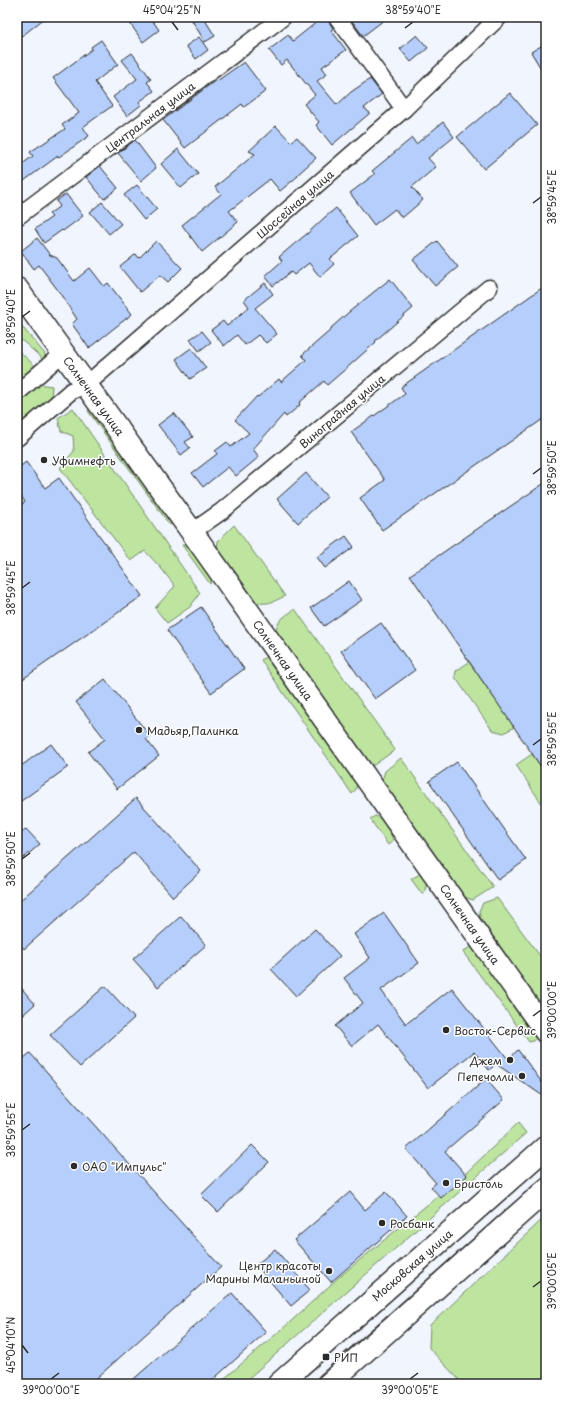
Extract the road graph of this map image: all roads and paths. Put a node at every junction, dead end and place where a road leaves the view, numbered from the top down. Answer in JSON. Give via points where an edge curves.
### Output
{"nodes":[{"id":1,"x":282,"y":17,"type":"edge"},
{"id":2,"x":337,"y":17,"type":"edge"},
{"id":3,"x":499,"y":17,"type":"edge"},
{"id":4,"x":404,"y":109,"type":"junction"},
{"id":5,"x":17,"y":217,"type":"edge"},
{"id":6,"x":489,"y":288,"type":"dead end"},
{"id":7,"x":17,"y":289,"type":"edge"},
{"id":8,"x":63,"y":353,"type":"junction"},
{"id":9,"x":86,"y":385,"type":"junction"},
{"id":10,"x":17,"y":393,"type":"edge"},
{"id":11,"x":17,"y":438,"type":"edge"},
{"id":12,"x":192,"y":532,"type":"junction"},
{"id":13,"x":546,"y":1032,"type":"edge"},
{"id":14,"x":546,"y":1147,"type":"edge"},
{"id":15,"x":546,"y":1190,"type":"edge"},
{"id":16,"x":398,"y":1278,"type":"junction"},
{"id":17,"x":377,"y":1296,"type":"junction"},
{"id":18,"x":419,"y":1303,"type":"junction"},
{"id":19,"x":399,"y":1321,"type":"junction"},
{"id":20,"x":279,"y":1384,"type":"edge"},
{"id":21,"x":328,"y":1384,"type":"edge"}],
"edges":[{"from":1,"to":5,"type":"street","name":"Центральная улица"},
{"from":2,"to":4,"type":"street"},
{"from":3,"to":4,"type":"street","name":"Шоссейная улица"},
{"from":4,"to":9,"type":"street","name":"Шоссейная улица"},
{"from":6,"to":12,"type":"street","name":"Виноградная улица","via":[[222,511]]},
{"from":7,"to":8,"type":"main road","name":"Солнечная улица"},
{"from":8,"to":9,"type":"main road","name":"Солнечная улица"},
{"from":8,"to":10,"type":"street"},
{"from":9,"to":11,"type":"street","name":"Шоссейная улица","via":[[71,391]]},
{"from":9,"to":12,"type":"main road","name":"Солнечная улица"},
{"from":12,"to":13,"type":"main road","name":"Солнечная улица"},
{"from":14,"to":16,"type":"main road","name":"Московская улица"},
{"from":15,"to":18,"type":"main road"},
{"from":16,"to":17,"type":"main road","name":"Московская улица"},
{"from":16,"to":18,"type":"main road"},
{"from":17,"to":19,"type":"main road"},
{"from":17,"to":20,"type":"main road","name":"Московская улица"},
{"from":18,"to":19,"type":"main road"},
{"from":19,"to":21,"type":"main road"}]}
